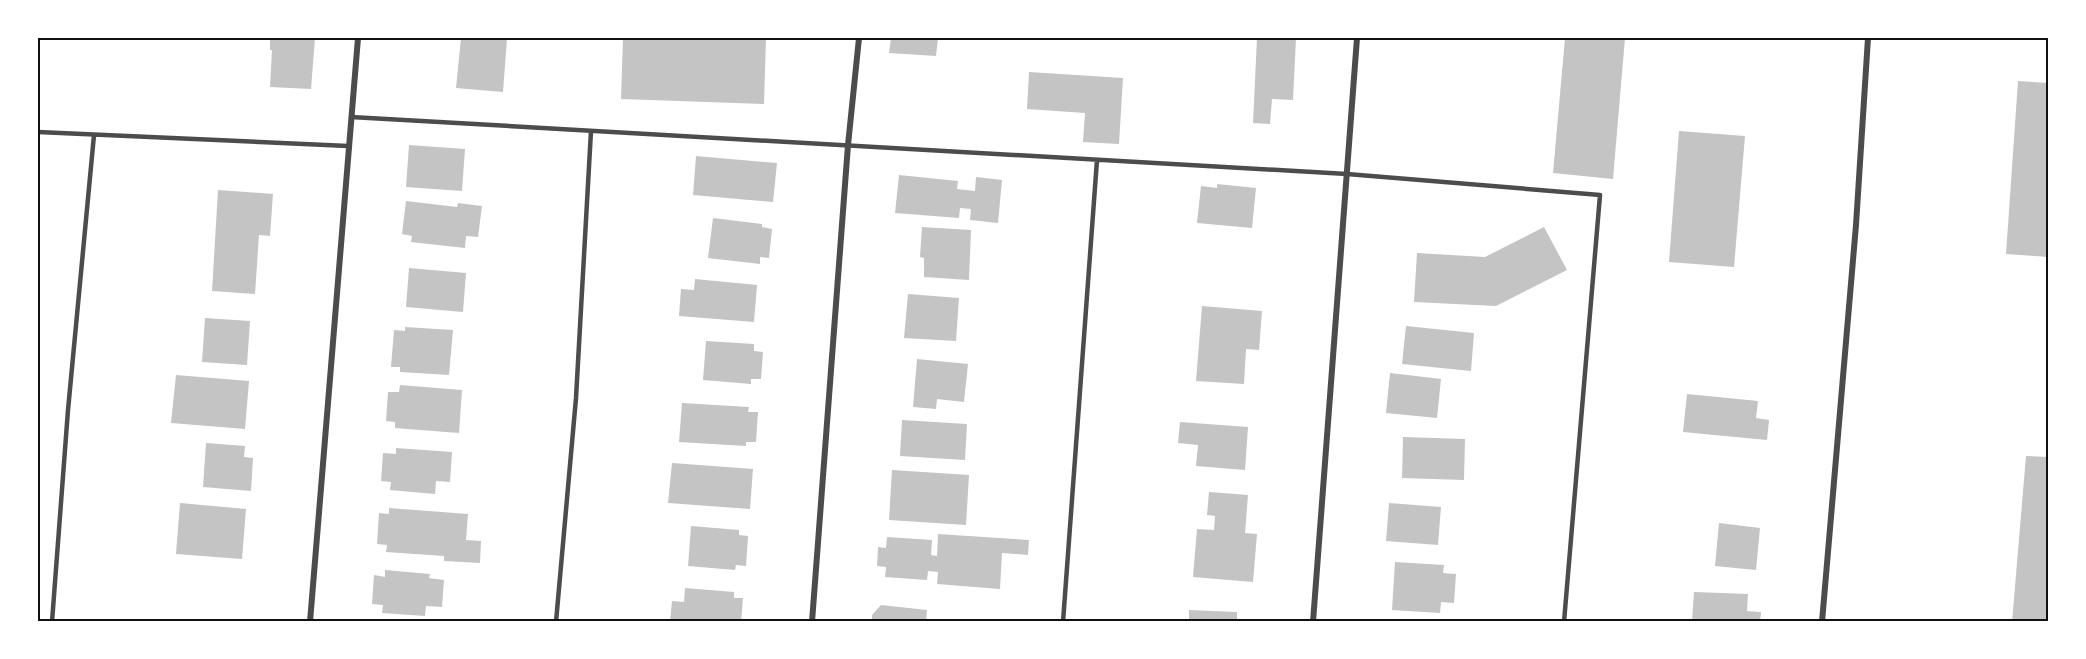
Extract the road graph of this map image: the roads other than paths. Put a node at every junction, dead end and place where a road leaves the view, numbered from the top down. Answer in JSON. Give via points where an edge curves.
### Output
{"nodes":[{"id":1,"x":358,"y":38,"type":"edge"},
{"id":2,"x":859,"y":38,"type":"edge"},
{"id":3,"x":1357,"y":38,"type":"edge"},
{"id":4,"x":1868,"y":38,"type":"edge"},
{"id":5,"x":350,"y":117,"type":"junction"},
{"id":6,"x":591,"y":131,"type":"junction"},
{"id":7,"x":38,"y":132,"type":"edge"},
{"id":8,"x":94,"y":135,"type":"junction"},
{"id":9,"x":848,"y":145,"type":"junction"},
{"id":10,"x":348,"y":146,"type":"junction"},
{"id":11,"x":1097,"y":160,"type":"junction"},
{"id":12,"x":1347,"y":174,"type":"junction"},
{"id":13,"x":52,"y":621,"type":"edge"},
{"id":14,"x":310,"y":621,"type":"edge"},
{"id":15,"x":556,"y":621,"type":"edge"},
{"id":16,"x":812,"y":621,"type":"edge"},
{"id":17,"x":1063,"y":621,"type":"edge"},
{"id":18,"x":1313,"y":621,"type":"edge"},
{"id":19,"x":1564,"y":621,"type":"edge"},
{"id":20,"x":1822,"y":621,"type":"edge"}],
"edges":[{"from":1,"to":5,"type":"street"},
{"from":2,"to":9,"type":"street"},
{"from":3,"to":12,"type":"street"},
{"from":4,"to":20,"type":"street"},
{"from":5,"to":6,"type":"lane"},
{"from":5,"to":10,"type":"street"},
{"from":6,"to":9,"type":"lane"},
{"from":6,"to":15,"type":"lane","via":[[576,398]]},
{"from":7,"to":8,"type":"lane"},
{"from":8,"to":10,"type":"lane"},
{"from":8,"to":13,"type":"lane"},
{"from":9,"to":11,"type":"lane"},
{"from":9,"to":16,"type":"street"},
{"from":10,"to":14,"type":"street"},
{"from":11,"to":12,"type":"lane"},
{"from":11,"to":17,"type":"lane"},
{"from":12,"to":18,"type":"street"},
{"from":12,"to":19,"type":"lane","via":[[1600,195]]}]}
